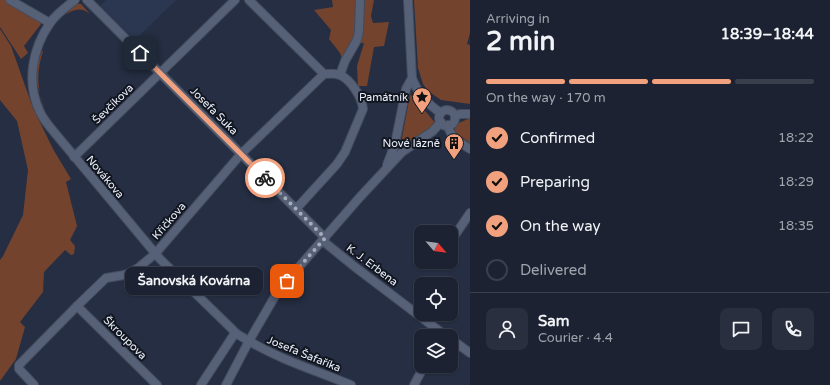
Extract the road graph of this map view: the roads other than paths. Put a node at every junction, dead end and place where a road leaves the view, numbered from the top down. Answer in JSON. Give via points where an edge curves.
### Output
{"nodes":[{"id":1,"x":10,"y":0,"type":"edge"},
{"id":2,"x":75,"y":0,"type":"edge"},
{"id":3,"x":87,"y":0,"type":"edge"},
{"id":4,"x":235,"y":0,"type":"edge"},
{"id":5,"x":249,"y":0,"type":"edge"},
{"id":6,"x":360,"y":0,"type":"edge"},
{"id":7,"x":408,"y":0,"type":"edge"},
{"id":8,"x":50,"y":23,"type":"junction"},
{"id":9,"x":160,"y":74,"type":"junction"},
{"id":10,"x":324,"y":74,"type":"junction"},
{"id":11,"x":340,"y":75,"type":"junction"},
{"id":12,"x":412,"y":78,"type":"junction"},
{"id":13,"x":441,"y":113,"type":"junction"},
{"id":14,"x":470,"y":114,"type":"edge"},
{"id":15,"x":455,"y":116,"type":"junction"},
{"id":16,"x":445,"y":124,"type":"junction"},
{"id":17,"x":470,"y":149,"type":"edge"},
{"id":18,"x":241,"y":154,"type":"junction"},
{"id":19,"x":74,"y":157,"type":"junction"},
{"id":20,"x":385,"y":170,"type":"junction"},
{"id":21,"x":296,"y":209,"type":"junction"},
{"id":22,"x":470,"y":213,"type":"edge"},
{"id":23,"x":458,"y":231,"type":"edge"},
{"id":24,"x":324,"y":239,"type":"junction"},
{"id":25,"x":156,"y":254,"type":"junction"},
{"id":26,"x":77,"y":306,"type":"junction"},
{"id":27,"x":434,"y":329,"type":"edge"},
{"id":28,"x":235,"y":333,"type":"junction"},
{"id":29,"x":249,"y":341,"type":"junction"},
{"id":30,"x":458,"y":344,"type":"edge"},
{"id":31,"x":470,"y":353,"type":"edge"},
{"id":32,"x":420,"y":373,"type":"edge"},
{"id":33,"x":34,"y":385,"type":"edge"},
{"id":34,"x":157,"y":385,"type":"edge"},
{"id":35,"x":201,"y":385,"type":"edge"},
{"id":36,"x":226,"y":385,"type":"edge"},
{"id":37,"x":351,"y":385,"type":"edge"},
{"id":38,"x":414,"y":385,"type":"edge"}],
"edges":[{"from":1,"to":8,"type":"street"},
{"from":2,"to":8,"type":"street","name":"Novákova"},
{"from":3,"to":9,"type":"street","name":"Josefa Suka"},
{"from":4,"to":9,"type":"street","name":"Ševčíkova"},
{"from":5,"to":10,"type":"street"},
{"from":6,"to":11,"type":"street","via":[[357,40]]},
{"from":7,"to":12,"type":"street"},
{"from":8,"to":19,"type":"street","name":"Novákova","via":[[41,40],[32,68],[34,92],[40,112]]},
{"from":9,"to":18,"type":"street","name":"Josefa Suka"},
{"from":9,"to":19,"type":"street","name":"Ševčíkova"},
{"from":10,"to":11,"type":"street"},
{"from":10,"to":18,"type":"street","name":"Křičkova"},
{"from":11,"to":21,"type":"street","via":[[359,95],[363,109],[338,164]]},
{"from":12,"to":13,"type":"street","via":[[423,99]]},
{"from":12,"to":20,"type":"street","via":[[406,89],[395,144]]},
{"from":13,"to":15,"type":"street","via":[[448,110]]},
{"from":13,"to":16,"type":"street","via":[[440,120]]},
{"from":14,"to":15,"type":"street"},
{"from":15,"to":16,"type":"street","via":[[452,123]]},
{"from":16,"to":17,"type":"street","via":[[454,138]]},
{"from":16,"to":20,"type":"street","via":[[402,152]]},
{"from":18,"to":21,"type":"street","name":"Josefa Suka"},
{"from":18,"to":25,"type":"street","name":"Křičkova"},
{"from":19,"to":25,"type":"street","name":"Novákova"},
{"from":20,"to":24,"type":"street"},
{"from":21,"to":24,"type":"street","name":"Josefa Suka"},
{"from":22,"to":23,"type":"street"},
{"from":24,"to":27,"type":"street","name":"K. J. Erbena","via":[[355,267]]},
{"from":24,"to":29,"type":"street","via":[[278,291]]},
{"from":25,"to":26,"type":"street","name":"Křičkova","via":[[131,272],[106,278]]},
{"from":25,"to":28,"type":"street","name":"Novákova"},
{"from":26,"to":33,"type":"street","name":"Křičkova","via":[[19,365],[21,372]]},
{"from":26,"to":34,"type":"street","name":"Škroupova"},
{"from":28,"to":29,"type":"street","name":"Novákova"},
{"from":28,"to":35,"type":"street"},
{"from":29,"to":36,"type":"street"},
{"from":29,"to":37,"type":"street","name":"Josefa Šafaříka","via":[[284,359]]},
{"from":30,"to":31,"type":"street"},
{"from":32,"to":38,"type":"street"}]}
